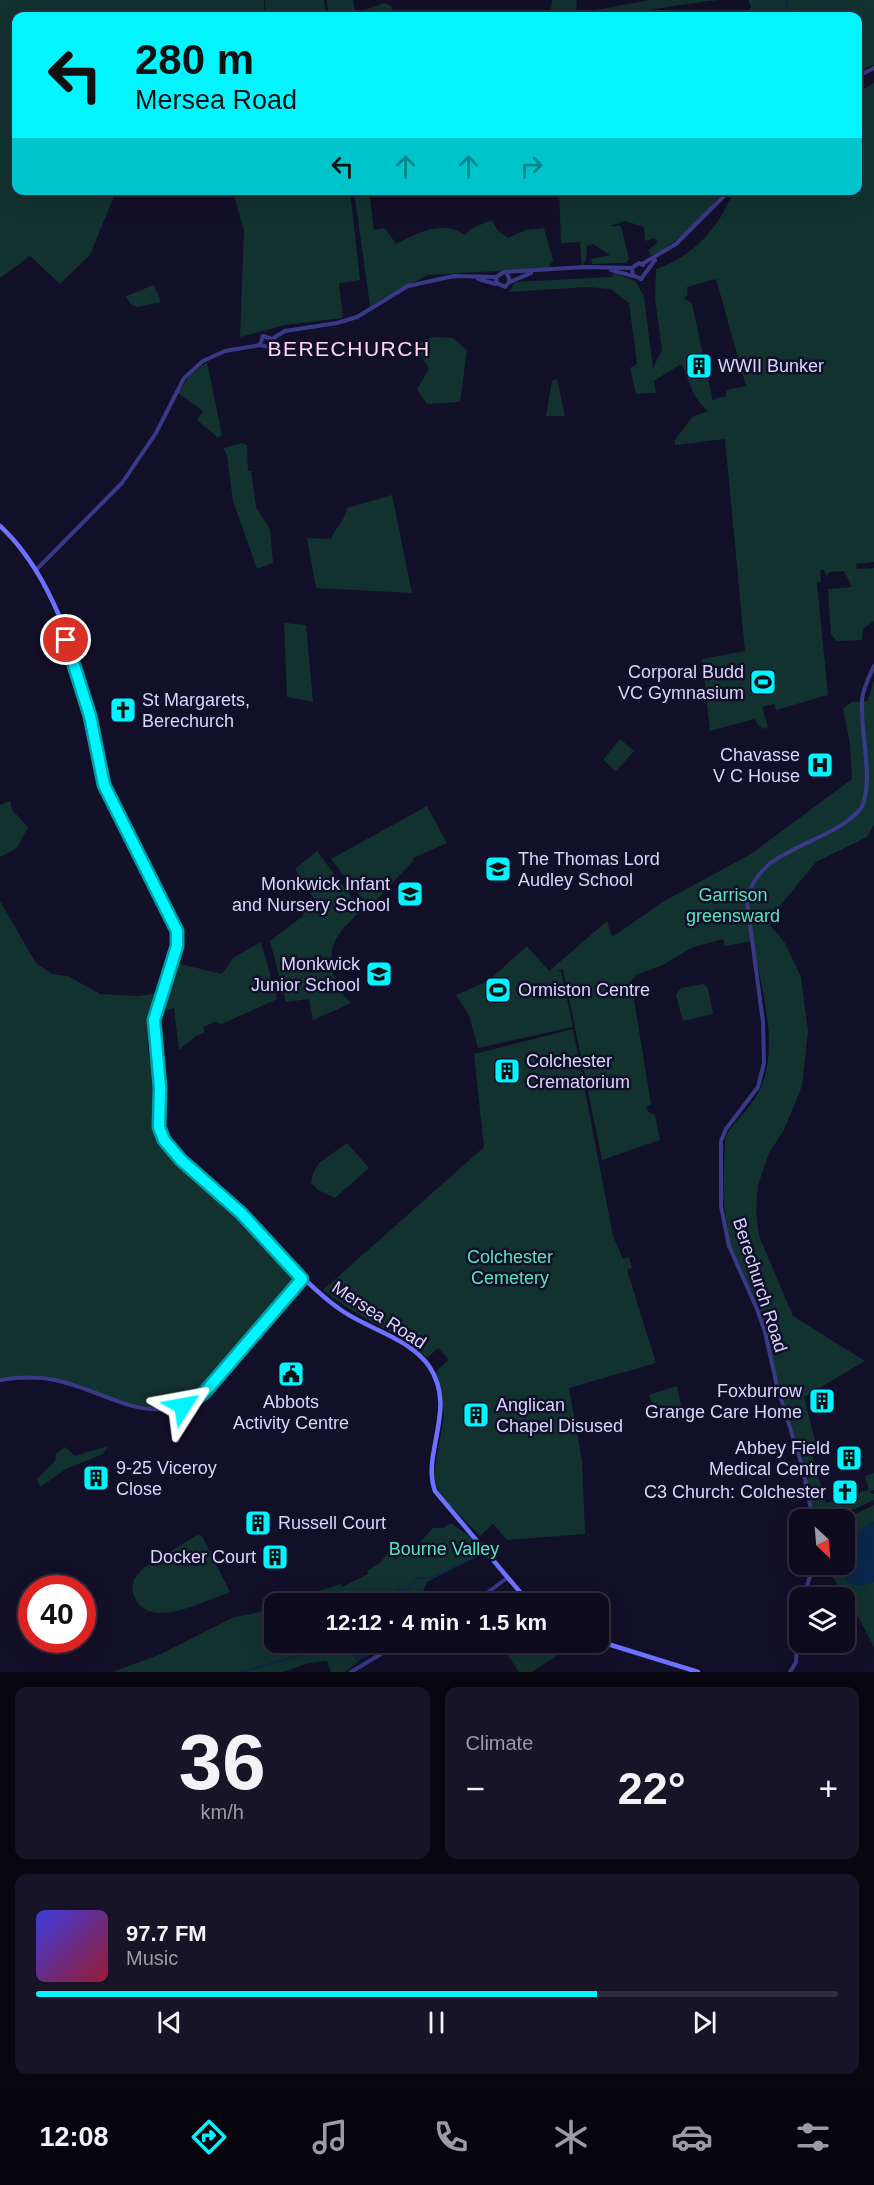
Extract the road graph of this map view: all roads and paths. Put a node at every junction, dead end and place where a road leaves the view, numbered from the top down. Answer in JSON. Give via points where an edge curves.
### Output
{"nodes":[{"id":1,"x":725,"y":195,"type":"edge"},
{"id":2,"x":658,"y":257,"type":"junction"},
{"id":3,"x":642,"y":264,"type":"junction"},
{"id":4,"x":608,"y":268,"type":"junction"},
{"id":5,"x":632,"y":268,"type":"junction"},
{"id":6,"x":646,"y":269,"type":"junction"},
{"id":7,"x":534,"y":272,"type":"junction"},
{"id":8,"x":507,"y":274,"type":"junction"},
{"id":9,"x":633,"y":276,"type":"junction"},
{"id":10,"x":474,"y":277,"type":"junction"},
{"id":11,"x":496,"y":277,"type":"junction"},
{"id":12,"x":510,"y":282,"type":"junction"},
{"id":13,"x":498,"y":284,"type":"junction"},
{"id":14,"x":272,"y":339,"type":"junction"},
{"id":15,"x":260,"y":345,"type":"junction"},
{"id":16,"x":0,"y":526,"type":"edge"},
{"id":17,"x":37,"y":569,"type":"junction"},
{"id":18,"x":874,"y":666,"type":"edge"},
{"id":19,"x":302,"y":1279,"type":"junction"},
{"id":20,"x":0,"y":1380,"type":"edge"},
{"id":21,"x":811,"y":1509,"type":"edge"},
{"id":22,"x":507,"y":1578,"type":"junction"},
{"id":23,"x":487,"y":1593,"type":"edge"},
{"id":24,"x":520,"y":1593,"type":"edge"},
{"id":25,"x":609,"y":1644,"type":"edge"},
{"id":26,"x":383,"y":1653,"type":"edge"},
{"id":27,"x":796,"y":1653,"type":"edge"},
{"id":28,"x":351,"y":1672,"type":"edge"},
{"id":29,"x":698,"y":1672,"type":"edge"},
{"id":30,"x":790,"y":1672,"type":"edge"}],
"edges":[{"from":1,"to":2,"type":"street","via":[[693,229]]},
{"from":2,"to":3,"type":"street"},
{"from":2,"to":6,"type":"street"},
{"from":3,"to":5,"type":"street"},
{"from":3,"to":6,"type":"street"},
{"from":4,"to":5,"type":"street"},
{"from":4,"to":7,"type":"street"},
{"from":4,"to":9,"type":"street"},
{"from":5,"to":9,"type":"street"},
{"from":6,"to":9,"type":"street","via":[[644,278]]},
{"from":7,"to":8,"type":"street"},
{"from":7,"to":12,"type":"street"},
{"from":8,"to":11,"type":"street"},
{"from":8,"to":12,"type":"street"},
{"from":10,"to":11,"type":"street"},
{"from":10,"to":13,"type":"street"},
{"from":10,"to":14,"type":"street","via":[[431,279],[408,286],[357,317],[298,327]]},
{"from":11,"to":13,"type":"street"},
{"from":12,"to":13,"type":"street","via":[[505,287]]},
{"from":14,"to":15,"type":"street","via":[[269,347]]},
{"from":14,"to":15,"type":"street","via":[[263,336]]},
{"from":15,"to":17,"type":"street","via":[[215,355],[184,378],[154,436],[122,483]]},
{"from":16,"to":17,"type":"main road","name":"Mersea Road"},
{"from":17,"to":19,"type":"main road","name":"Mersea Road","via":[[73,658],[104,785],[177,931],[177,946],[154,1020],[159,1127],[164,1140],[181,1160],[241,1213]]},
{"from":18,"to":21,"type":"street","name":"Berechurch Road","via":[[862,702],[872,774],[870,793],[848,820],[771,862],[756,875],[749,888],[747,902],[763,1022],[764,1064],[758,1087],[726,1129],[720,1152],[726,1237],[765,1332]]},
{"from":19,"to":20,"type":"street","via":[[204,1393],[175,1408],[147,1409],[47,1379]]},
{"from":19,"to":22,"type":"main road","name":"Mersea Road","via":[[352,1318],[403,1344],[429,1367],[441,1411],[432,1473],[435,1491]]},
{"from":22,"to":23,"type":"street"},
{"from":22,"to":24,"type":"main road","name":"Mersea Road"},
{"from":25,"to":29,"type":"main road"},
{"from":26,"to":28,"type":"street"},
{"from":27,"to":30,"type":"street"}]}
